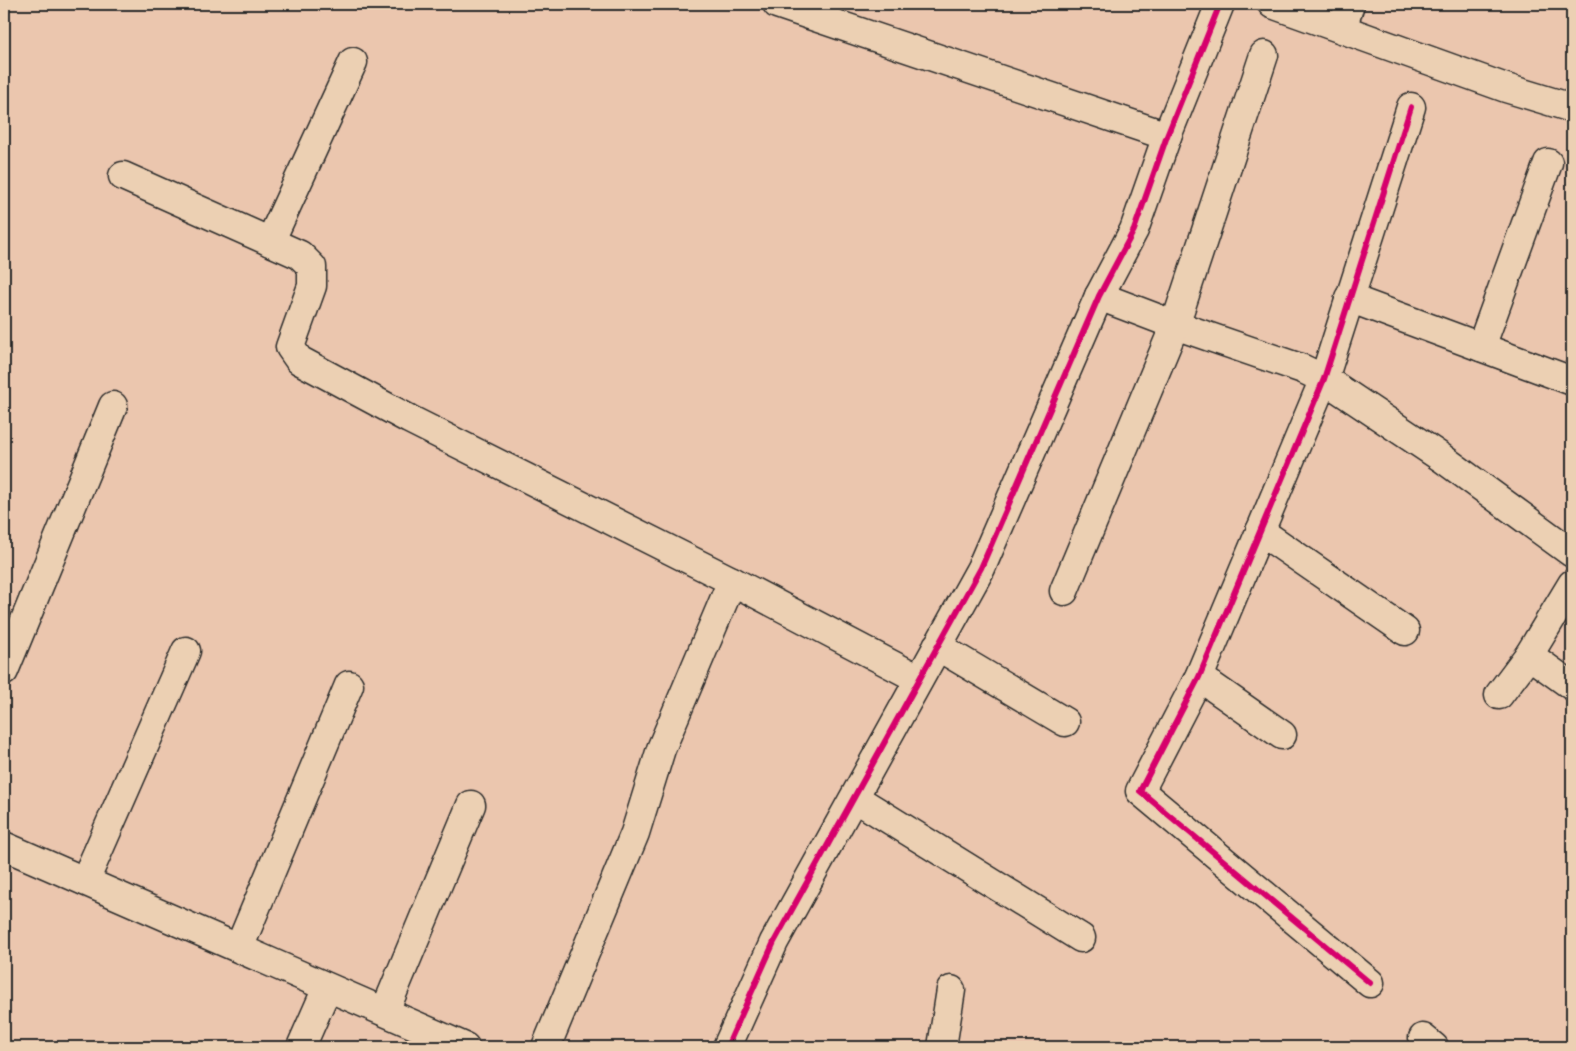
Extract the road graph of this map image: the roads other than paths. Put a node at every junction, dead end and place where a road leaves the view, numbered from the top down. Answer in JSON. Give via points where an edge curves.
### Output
{"nodes":[{"id":1,"x":777,"y":4,"type":"edge"},
{"id":2,"x":1220,"y":4,"type":"edge"},
{"id":3,"x":1272,"y":4,"type":"edge"},
{"id":4,"x":1351,"y":11,"type":"edge"},
{"id":5,"x":1264,"y":55,"type":"dead end"},
{"id":6,"x":353,"y":62,"type":"dead end"},
{"id":7,"x":1411,"y":107,"type":"dead end"},
{"id":8,"x":1572,"y":108,"type":"edge"},
{"id":9,"x":1167,"y":136,"type":"junction"},
{"id":10,"x":1548,"y":163,"type":"dead end"},
{"id":11,"x":123,"y":176,"type":"dead end"},
{"id":12,"x":270,"y":242,"type":"junction"},
{"id":13,"x":1100,"y":296,"type":"junction"},
{"id":14,"x":1349,"y":298,"type":"junction"},
{"id":15,"x":1175,"y":325,"type":"junction"},
{"id":16,"x":1481,"y":347,"type":"junction"},
{"id":17,"x":1324,"y":379,"type":"junction"},
{"id":18,"x":1572,"y":381,"type":"edge"},
{"id":19,"x":113,"y":406,"type":"dead end"},
{"id":20,"x":1260,"y":531,"type":"junction"},
{"id":21,"x":1572,"y":553,"type":"edge"},
{"id":22,"x":732,"y":581,"type":"junction"},
{"id":23,"x":1572,"y":584,"type":"edge"},
{"id":24,"x":1064,"y":592,"type":"dead end"},
{"id":25,"x":1405,"y":631,"type":"dead end"},
{"id":26,"x":937,"y":646,"type":"junction"},
{"id":27,"x":186,"y":651,"type":"dead end"},
{"id":28,"x":1529,"y":655,"type":"junction"},
{"id":29,"x":4,"y":672,"type":"edge"},
{"id":30,"x":1199,"y":677,"type":"junction"},
{"id":31,"x":919,"y":679,"type":"junction"},
{"id":32,"x":350,"y":685,"type":"dead end"},
{"id":33,"x":1572,"y":686,"type":"edge"},
{"id":34,"x":1499,"y":695,"type":"dead end"},
{"id":35,"x":1065,"y":722,"type":"dead end"},
{"id":36,"x":1282,"y":735,"type":"dead end"},
{"id":37,"x":855,"y":798,"type":"junction"},
{"id":38,"x":471,"y":805,"type":"dead end"},
{"id":39,"x":4,"y":846,"type":"edge"},
{"id":40,"x":85,"y":881,"type":"junction"},
{"id":41,"x":1081,"y":938,"type":"dead end"},
{"id":42,"x":239,"y":948,"type":"junction"},
{"id":43,"x":1370,"y":983,"type":"dead end"},
{"id":44,"x":328,"y":988,"type":"junction"},
{"id":45,"x":951,"y":990,"type":"dead end"},
{"id":46,"x":384,"y":1011,"type":"junction"},
{"id":47,"x":301,"y":1047,"type":"edge"},
{"id":48,"x":465,"y":1047,"type":"edge"},
{"id":49,"x":546,"y":1047,"type":"edge"},
{"id":50,"x":727,"y":1047,"type":"edge"},
{"id":51,"x":942,"y":1047,"type":"edge"}],
"edges":[{"from":1,"to":9,"type":"street"},
{"from":2,"to":9,"type":"street"},
{"from":3,"to":4,"type":"street"},
{"from":4,"to":8,"type":"street","via":[[1506,88]]},
{"from":5,"to":15,"type":"street"},
{"from":6,"to":12,"type":"street"},
{"from":7,"to":14,"type":"street"},
{"from":9,"to":13,"type":"street","via":[[1134,230]]},
{"from":10,"to":16,"type":"street"},
{"from":11,"to":12,"type":"street"},
{"from":12,"to":22,"type":"street","via":[[300,255],[312,266],[312,286],[290,347],[299,360],[409,419]]},
{"from":13,"to":15,"type":"street"},
{"from":13,"to":26,"type":"street","via":[[980,568]]},
{"from":14,"to":16,"type":"street"},
{"from":14,"to":17,"type":"street"},
{"from":15,"to":17,"type":"street"},
{"from":15,"to":24,"type":"street"},
{"from":16,"to":18,"type":"street"},
{"from":17,"to":20,"type":"street"},
{"from":17,"to":21,"type":"street","via":[[1442,458]]},
{"from":19,"to":29,"type":"street"},
{"from":20,"to":25,"type":"street"},
{"from":20,"to":30,"type":"street"},
{"from":22,"to":31,"type":"street"},
{"from":22,"to":49,"type":"street","via":[[661,749],[635,833]]},
{"from":23,"to":28,"type":"street"},
{"from":26,"to":31,"type":"street"},
{"from":26,"to":35,"type":"street"},
{"from":27,"to":40,"type":"street"},
{"from":28,"to":33,"type":"street"},
{"from":28,"to":34,"type":"street"},
{"from":30,"to":36,"type":"street"},
{"from":30,"to":43,"type":"street","via":[[1140,791]]},
{"from":31,"to":37,"type":"street"},
{"from":32,"to":42,"type":"street"},
{"from":37,"to":41,"type":"street"},
{"from":37,"to":50,"type":"street","via":[[774,942]]},
{"from":38,"to":46,"type":"street"},
{"from":39,"to":40,"type":"street"},
{"from":40,"to":42,"type":"street"},
{"from":42,"to":44,"type":"street"},
{"from":44,"to":46,"type":"street"},
{"from":44,"to":47,"type":"street"},
{"from":45,"to":51,"type":"street"},
{"from":46,"to":48,"type":"street"}]}
